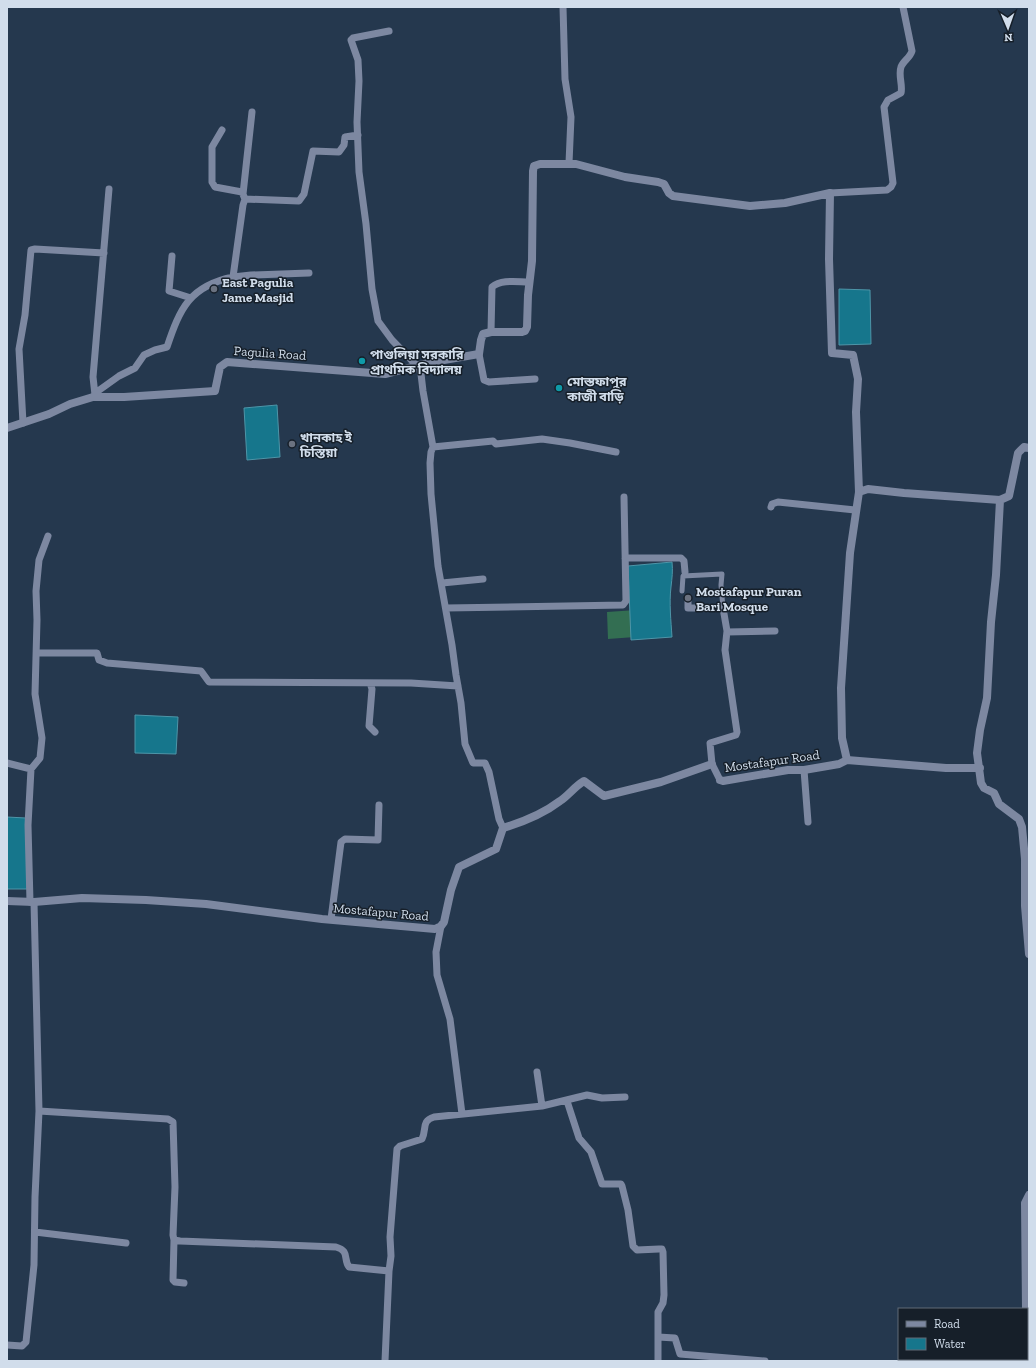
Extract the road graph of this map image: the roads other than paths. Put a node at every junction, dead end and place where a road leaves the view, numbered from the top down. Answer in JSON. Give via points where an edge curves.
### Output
{"nodes":[{"id":1,"x":563,"y":7,"type":"edge"},
{"id":2,"x":903,"y":7,"type":"edge"},
{"id":3,"x":389,"y":31,"type":"dead end"},
{"id":4,"x":252,"y":112,"type":"dead end"},
{"id":5,"x":222,"y":130,"type":"dead end"},
{"id":6,"x":358,"y":135,"type":"junction"},
{"id":7,"x":568,"y":163,"type":"junction"},
{"id":8,"x":109,"y":189,"type":"dead end"},
{"id":9,"x":830,"y":193,"type":"junction"},
{"id":10,"x":244,"y":197,"type":"junction"},
{"id":11,"x":104,"y":253,"type":"junction"},
{"id":12,"x":172,"y":256,"type":"dead end"},
{"id":13,"x":309,"y":273,"type":"dead end"},
{"id":14,"x":233,"y":277,"type":"junction"},
{"id":15,"x":529,"y":282,"type":"junction"},
{"id":16,"x":191,"y":298,"type":"junction"},
{"id":17,"x":491,"y":332,"type":"junction"},
{"id":18,"x":479,"y":354,"type":"junction"},
{"id":19,"x":417,"y":366,"type":"junction"},
{"id":20,"x":535,"y":379,"type":"dead end"},
{"id":21,"x":94,"y":396,"type":"junction"},
{"id":22,"x":23,"y":423,"type":"junction"},
{"id":23,"x":7,"y":428,"type":"edge"},
{"id":24,"x":433,"y":447,"type":"junction"},
{"id":25,"x":1029,"y":448,"type":"edge"},
{"id":26,"x":616,"y":452,"type":"dead end"},
{"id":27,"x":858,"y":492,"type":"junction"},
{"id":28,"x":624,"y":497,"type":"dead end"},
{"id":29,"x":1000,"y":500,"type":"junction"},
{"id":30,"x":771,"y":507,"type":"dead end"},
{"id":31,"x":855,"y":510,"type":"junction"},
{"id":32,"x":48,"y":536,"type":"dead end"},
{"id":33,"x":625,"y":558,"type":"junction"},
{"id":34,"x":685,"y":572,"type":"dead end"},
{"id":35,"x":483,"y":579,"type":"dead end"},
{"id":36,"x":442,"y":583,"type":"junction"},
{"id":37,"x":682,"y":591,"type":"dead end"},
{"id":38,"x":688,"y":599,"type":"dead end"},
{"id":39,"x":446,"y":608,"type":"junction"},
{"id":40,"x":723,"y":608,"type":"junction"},
{"id":41,"x":775,"y":631,"type":"dead end"},
{"id":42,"x":727,"y":632,"type":"junction"},
{"id":43,"x":37,"y":653,"type":"junction"},
{"id":44,"x":370,"y":683,"type":"junction"},
{"id":45,"x":458,"y":686,"type":"junction"},
{"id":46,"x":376,"y":732,"type":"dead end"},
{"id":47,"x":847,"y":760,"type":"junction"},
{"id":48,"x":7,"y":763,"type":"edge"},
{"id":49,"x":712,"y":764,"type":"junction"},
{"id":50,"x":980,"y":768,"type":"junction"},
{"id":51,"x":31,"y":769,"type":"junction"},
{"id":52,"x":804,"y":770,"type":"junction"},
{"id":53,"x":720,"y":780,"type":"joint"},
{"id":54,"x":379,"y":805,"type":"dead end"},
{"id":55,"x":808,"y":822,"type":"dead end"},
{"id":56,"x":503,"y":828,"type":"junction"},
{"id":57,"x":7,"y":900,"type":"edge"},
{"id":58,"x":32,"y":902,"type":"junction"},
{"id":59,"x":331,"y":919,"type":"junction"},
{"id":60,"x":441,"y":926,"type":"junction"},
{"id":61,"x":1029,"y":954,"type":"edge"},
{"id":62,"x":537,"y":1072,"type":"dead end"},
{"id":63,"x":625,"y":1097,"type":"dead end"},
{"id":64,"x":567,"y":1101,"type":"junction"},
{"id":65,"x":542,"y":1106,"type":"junction"},
{"id":66,"x":39,"y":1111,"type":"junction"},
{"id":67,"x":462,"y":1114,"type":"junction"},
{"id":68,"x":1029,"y":1195,"type":"edge"},
{"id":69,"x":35,"y":1232,"type":"junction"},
{"id":70,"x":174,"y":1240,"type":"junction"},
{"id":71,"x":126,"y":1243,"type":"dead end"},
{"id":72,"x":389,"y":1271,"type":"junction"},
{"id":73,"x":184,"y":1283,"type":"dead end"},
{"id":74,"x":1026,"y":1308,"type":"edge"},
{"id":75,"x":1028,"y":1334,"type":"edge"},
{"id":76,"x":658,"y":1337,"type":"junction"},
{"id":77,"x":7,"y":1345,"type":"edge"},
{"id":78,"x":1029,"y":1350,"type":"edge"},
{"id":79,"x":385,"y":1361,"type":"edge"},
{"id":80,"x":658,"y":1361,"type":"edge"},
{"id":81,"x":765,"y":1361,"type":"edge"}],
"edges":[{"from":1,"to":7,"type":"street","via":[[565,79],[571,117]]},
{"from":2,"to":9,"type":"street","via":[[912,51],[901,65],[901,93],[888,100],[884,107],[893,183],[887,190]]},
{"from":3,"to":6,"type":"street","via":[[351,40],[358,60]]},
{"from":4,"to":10,"type":"street"},
{"from":5,"to":10,"type":"street","via":[[212,147],[212,182],[215,187],[242,192]]},
{"from":6,"to":10,"type":"street","via":[[345,137],[344,145],[339,152],[313,151],[304,194],[299,201]]},
{"from":6,"to":19,"type":"street","via":[[359,172],[378,321]]},
{"from":7,"to":9,"type":"street","via":[[658,182],[664,184],[673,196],[750,206],[785,203]]},
{"from":7,"to":15,"type":"street","via":[[534,166],[532,261]]},
{"from":8,"to":11,"type":"street"},
{"from":9,"to":27,"type":"street","via":[[832,353],[853,355],[858,379]]},
{"from":10,"to":14,"type":"street"},
{"from":11,"to":21,"type":"street","via":[[93,377]]},
{"from":11,"to":22,"type":"street","via":[[31,250],[19,349]]},
{"from":12,"to":16,"type":"street","via":[[169,291]]},
{"from":13,"to":14,"type":"street","name":"Pagulia Road"},
{"from":14,"to":16,"type":"street","name":"Pagulia Road","via":[[209,284]]},
{"from":15,"to":17,"type":"street","via":[[504,282],[492,287]]},
{"from":15,"to":17,"type":"street","via":[[525,331]]},
{"from":16,"to":21,"type":"street","name":"Pagulia Road","via":[[179,314],[167,347],[144,355],[135,368],[119,376]]},
{"from":17,"to":18,"type":"street","via":[[483,334]]},
{"from":18,"to":19,"type":"street"},
{"from":18,"to":20,"type":"street","via":[[484,380],[489,382]]},
{"from":19,"to":21,"type":"street","name":"Pagulia Road","via":[[385,374],[227,362],[220,367],[215,391],[124,397]]},
{"from":19,"to":24,"type":"street","via":[[421,374]]},
{"from":21,"to":22,"type":"street","name":"Pagulia Road"},
{"from":22,"to":23,"type":"street","name":"Pagulia Road"},
{"from":24,"to":26,"type":"street","via":[[484,441],[493,441],[496,444],[542,439]]},
{"from":24,"to":36,"type":"street","via":[[430,463],[432,508]]},
{"from":25,"to":29,"type":"street","via":[[1024,447],[1018,453],[1009,496]]},
{"from":27,"to":29,"type":"street","via":[[868,489]]},
{"from":27,"to":31,"type":"street"},
{"from":28,"to":33,"type":"street"},
{"from":29,"to":50,"type":"street","via":[[987,698],[977,753]]},
{"from":30,"to":31,"type":"street","via":[[778,502]]},
{"from":31,"to":47,"type":"street","via":[[841,688],[842,738]]},
{"from":32,"to":43,"type":"street","via":[[39,560]]},
{"from":33,"to":34,"type":"street","via":[[681,558],[684,561]]},
{"from":33,"to":39,"type":"street","via":[[626,601],[623,605]]},
{"from":35,"to":36,"type":"street"},
{"from":36,"to":39,"type":"street"},
{"from":37,"to":40,"type":"street","via":[[683,576],[722,574],[720,585]]},
{"from":38,"to":40,"type":"street","via":[[688,608]]},
{"from":39,"to":45,"type":"street"},
{"from":40,"to":42,"type":"street"},
{"from":41,"to":42,"type":"street"},
{"from":42,"to":49,"type":"street","via":[[725,650],[737,732],[736,735],[710,743]]},
{"from":43,"to":44,"type":"street","via":[[97,652],[99,660],[107,663],[201,671],[209,682]]},
{"from":43,"to":51,"type":"street","via":[[35,694],[42,738],[40,758]]},
{"from":44,"to":45,"type":"street"},
{"from":44,"to":46,"type":"street","via":[[372,689],[369,726]]},
{"from":45,"to":56,"type":"street","via":[[465,744],[473,763],[485,763]]},
{"from":47,"to":50,"type":"street","via":[[946,768]]},
{"from":47,"to":52,"type":"street","name":"Mostafapur Road","via":[[839,764]]},
{"from":48,"to":51,"type":"street"},
{"from":49,"to":53,"type":"street","name":"Mostafapur Road"},
{"from":49,"to":56,"type":"street","name":"Mostafapur Road","via":[[662,782],[604,796],[584,781],[548,810]]},
{"from":50,"to":61,"type":"street","via":[[984,788],[994,793],[999,804],[1019,819],[1022,827]]},
{"from":51,"to":58,"type":"street","via":[[28,826]]},
{"from":52,"to":53,"type":"street","name":"Mostafapur Road"},
{"from":52,"to":55,"type":"street"},
{"from":54,"to":59,"type":"street","via":[[378,840],[345,839],[341,842]]},
{"from":56,"to":60,"type":"street","name":"Mostafapur Road","via":[[496,849],[459,867]]},
{"from":57,"to":58,"type":"street","name":"Mostafapur Road"},
{"from":58,"to":59,"type":"street","name":"Mostafapur Road","via":[[82,898],[146,900],[206,904]]},
{"from":58,"to":66,"type":"street"},
{"from":59,"to":60,"type":"street","name":"Mostafapur Road","via":[[435,929]]},
{"from":60,"to":67,"type":"street","via":[[436,952],[437,975],[450,1019]]},
{"from":62,"to":65,"type":"street"},
{"from":63,"to":64,"type":"street","via":[[602,1098],[587,1095]]},
{"from":64,"to":65,"type":"street"},
{"from":64,"to":76,"type":"street","via":[[579,1138],[591,1152],[602,1184],[622,1186],[634,1249],[662,1249],[664,1295],[658,1312]]},
{"from":65,"to":67,"type":"street"},
{"from":66,"to":69,"type":"street"},
{"from":66,"to":70,"type":"street","via":[[168,1119],[173,1122]]},
{"from":67,"to":72,"type":"street","via":[[429,1119],[425,1123],[422,1138],[397,1149]]},
{"from":68,"to":74,"type":"street","via":[[1025,1203]]},
{"from":69,"to":71,"type":"street"},
{"from":69,"to":77,"type":"street","via":[[26,1342],[22,1346]]},
{"from":70,"to":72,"type":"street","via":[[336,1247],[342,1248],[345,1252],[349,1267]]},
{"from":70,"to":73,"type":"street","via":[[173,1280]]},
{"from":72,"to":79,"type":"street"},
{"from":75,"to":78,"type":"street"},
{"from":76,"to":80,"type":"street"},
{"from":76,"to":81,"type":"street","via":[[675,1338],[680,1354]]}]}
